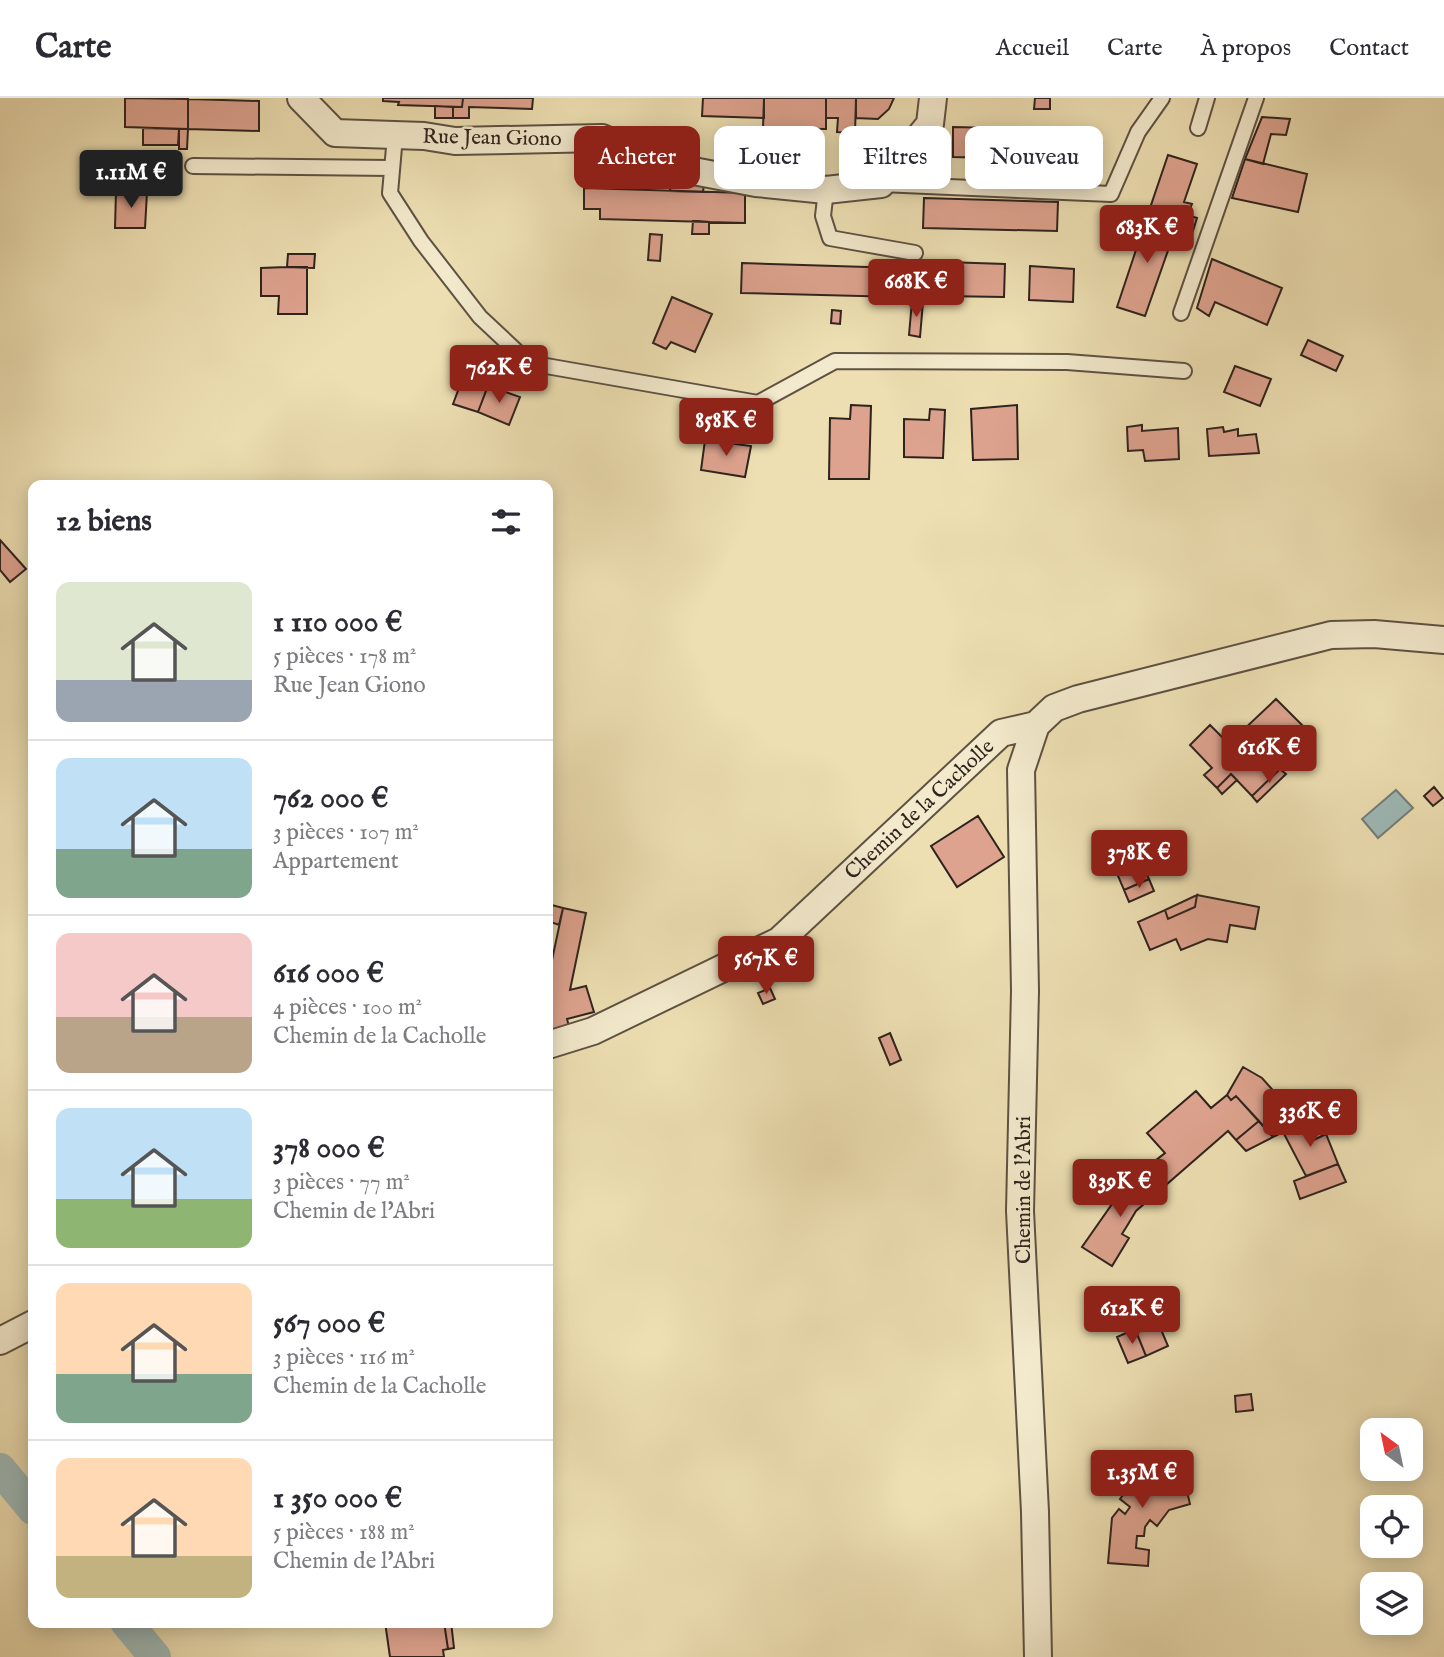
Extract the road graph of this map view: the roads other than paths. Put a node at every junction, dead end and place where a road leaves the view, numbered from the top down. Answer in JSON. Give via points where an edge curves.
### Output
{"nodes":[{"id":1,"x":301,"y":98,"type":"edge"},
{"id":2,"x":933,"y":98,"type":"edge"},
{"id":3,"x":1162,"y":98,"type":"edge"},
{"id":4,"x":1207,"y":98,"type":"edge"},
{"id":5,"x":1256,"y":98,"type":"edge"},
{"id":6,"x":928,"y":126,"type":"edge"},
{"id":7,"x":1198,"y":128,"type":"dead end"},
{"id":8,"x":395,"y":136,"type":"junction"},
{"id":9,"x":193,"y":166,"type":"dead end"},
{"id":10,"x":391,"y":168,"type":"junction"},
{"id":11,"x":951,"y":187,"type":"edge"},
{"id":12,"x":839,"y":189,"type":"edge"},
{"id":13,"x":826,"y":190,"type":"junction"},
{"id":14,"x":915,"y":253,"type":"dead end"},
{"id":15,"x":1181,"y":313,"type":"dead end"},
{"id":16,"x":1184,"y":371,"type":"dead end"},
{"id":17,"x":1444,"y":640,"type":"edge"},
{"id":18,"x":1036,"y":725,"type":"junction"},
{"id":19,"x":553,"y":1043,"type":"edge"},
{"id":20,"x":28,"y":1326,"type":"edge"},
{"id":21,"x":0,"y":1340,"type":"edge"},
{"id":22,"x":1038,"y":1657,"type":"edge"}],
"edges":[{"from":1,"to":8,"type":"street","name":"Rue Jean Giono","via":[[335,133]]},
{"from":2,"to":6,"type":"street"},
{"from":3,"to":11,"type":"lane","via":[[1138,132],[1111,194]]},
{"from":4,"to":7,"type":"lane"},
{"from":5,"to":15,"type":"lane"},
{"from":8,"to":10,"type":"lane"},
{"from":8,"to":13,"type":"street","name":"Rue Jean Giono","via":[[455,141],[602,138],[662,165],[756,183]]},
{"from":9,"to":10,"type":"lane"},
{"from":10,"to":16,"type":"lane","via":[[390,193],[421,241],[480,317],[529,363],[758,403],[835,361],[1067,362]]},
{"from":12,"to":13,"type":"street","name":"Rue Jean Giono"},
{"from":13,"to":14,"type":"lane","via":[[823,216],[830,238]]},
{"from":17,"to":18,"type":"street","name":"Chemin de la Cacholle","via":[[1331,635],[1286,644],[1078,699],[1054,708]]},
{"from":18,"to":19,"type":"street","name":"Chemin de la Cacholle","via":[[1001,733],[779,941],[593,1031]]},
{"from":18,"to":22,"type":"street","name":"Chemin de l'Abri","via":[[1021,769],[1026,990],[1020,1211]]},
{"from":20,"to":21,"type":"street"}]}
